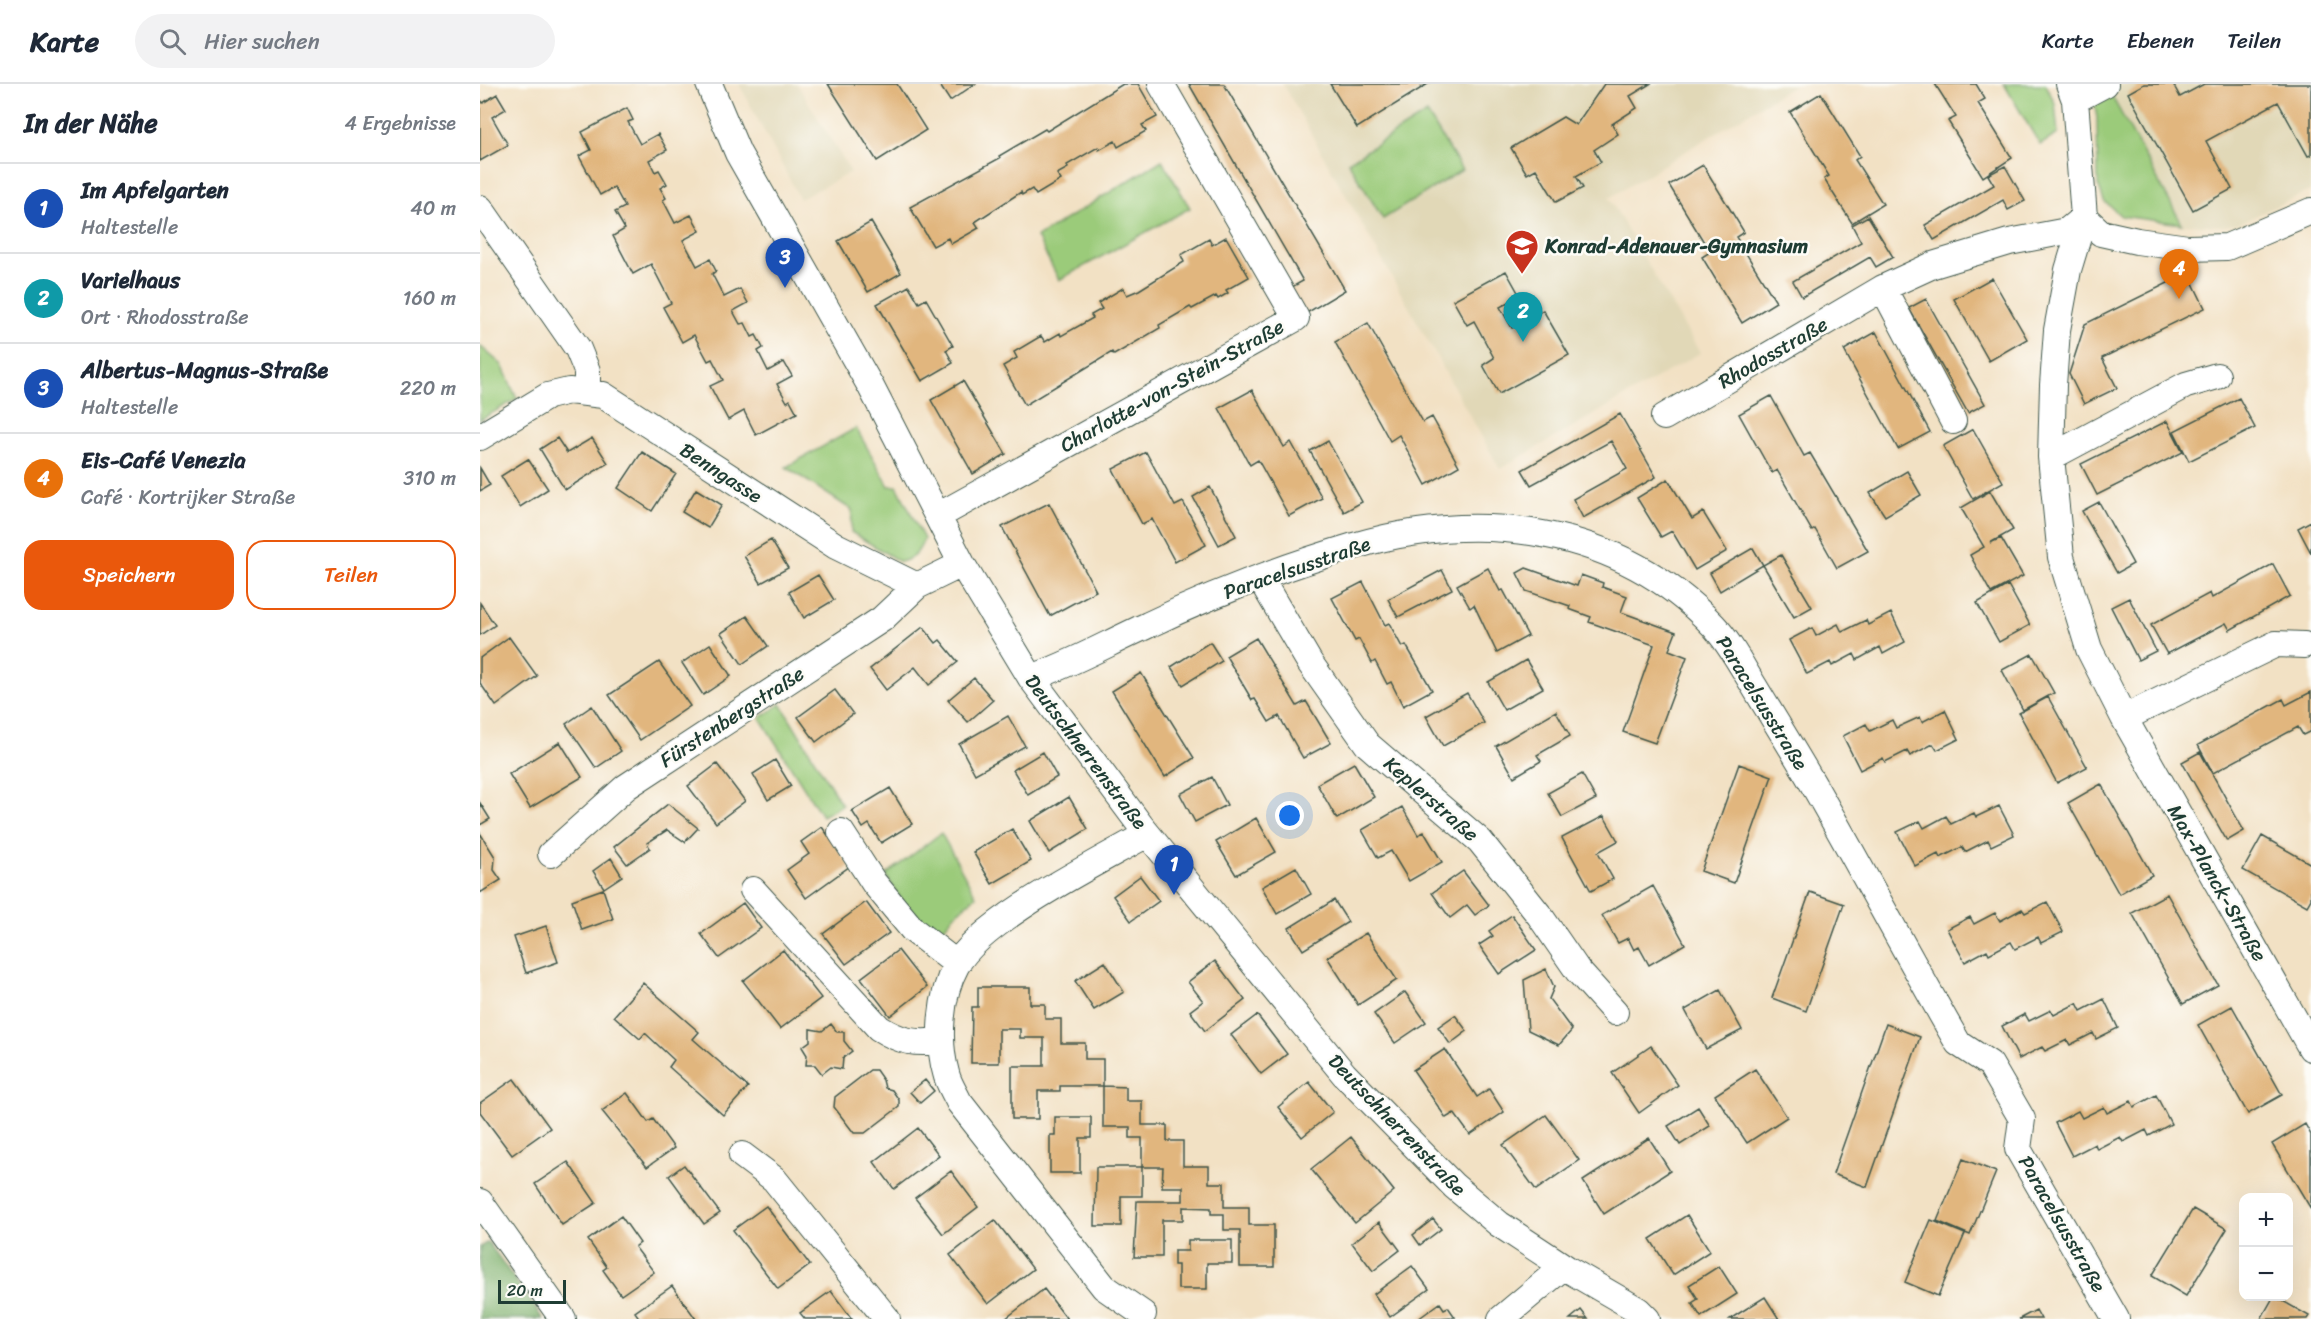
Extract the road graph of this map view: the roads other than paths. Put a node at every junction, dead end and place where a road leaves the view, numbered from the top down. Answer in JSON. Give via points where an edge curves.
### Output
{"nodes":[{"id":1,"x":709,"y":84,"type":"edge"},
{"id":2,"x":1161,"y":84,"type":"edge"},
{"id":3,"x":2105,"y":84,"type":"edge"},
{"id":4,"x":2072,"y":92,"type":"edge"},
{"id":5,"x":480,"y":208,"type":"edge"},
{"id":6,"x":2311,"y":211,"type":"edge"},
{"id":7,"x":2085,"y":218,"type":"junction"},
{"id":8,"x":1883,"y":288,"type":"junction"},
{"id":9,"x":2217,"y":376,"type":"dead end"},
{"id":10,"x":587,"y":392,"type":"junction"},
{"id":11,"x":1664,"y":417,"type":"dead end"},
{"id":12,"x":1953,"y":421,"type":"dead end"},
{"id":13,"x":480,"y":436,"type":"edge"},
{"id":14,"x":2050,"y":457,"type":"junction"},
{"id":15,"x":938,"y":516,"type":"junction"},
{"id":16,"x":962,"y":564,"type":"junction"},
{"id":17,"x":1260,"y":578,"type":"junction"},
{"id":18,"x":917,"y":586,"type":"junction"},
{"id":19,"x":2304,"y":645,"type":"dead end"},
{"id":20,"x":1030,"y":678,"type":"junction"},
{"id":21,"x":2124,"y":718,"type":"junction"},
{"id":22,"x":840,"y":832,"type":"dead end"},
{"id":23,"x":1147,"y":834,"type":"junction"},
{"id":24,"x":551,"y":854,"type":"dead end"},
{"id":25,"x":753,"y":890,"type":"dead end"},
{"id":26,"x":957,"y":964,"type":"junction"},
{"id":27,"x":1615,"y":1012,"type":"dead end"},
{"id":28,"x":941,"y":1041,"type":"junction"},
{"id":29,"x":2311,"y":1048,"type":"edge"},
{"id":30,"x":742,"y":1155,"type":"dead end"},
{"id":31,"x":480,"y":1202,"type":"edge"},
{"id":32,"x":1563,"y":1267,"type":"junction"},
{"id":33,"x":1143,"y":1314,"type":"dead end"},
{"id":34,"x":563,"y":1319,"type":"edge"},
{"id":35,"x":887,"y":1319,"type":"edge"},
{"id":36,"x":1501,"y":1319,"type":"edge"},
{"id":37,"x":1647,"y":1319,"type":"edge"},
{"id":38,"x":2116,"y":1319,"type":"edge"}],
"edges":[{"from":1,"to":15,"type":"street","name":"Deutschherrenstraße","via":[[738,153],[871,387]]},
{"from":2,"to":15,"type":"street","name":"Charlotte-von-Stein-Straße","via":[[1296,318]]},
{"from":3,"to":4,"type":"street"},
{"from":4,"to":7,"type":"street","name":"Max-Planck-Straße"},
{"from":5,"to":10,"type":"street","via":[[578,349],[586,371]]},
{"from":6,"to":7,"type":"street","via":[[2227,247],[2188,248],[2101,233]]},
{"from":7,"to":8,"type":"street","name":"Rhodosstraße","via":[[2067,231],[2009,242],[1933,265]]},
{"from":7,"to":14,"type":"street","name":"Max-Planck-Straße","via":[[2068,270],[2057,330]]},
{"from":8,"to":11,"type":"street","name":"Rhodosstraße"},
{"from":8,"to":12,"type":"street"},
{"from":9,"to":14,"type":"street","via":[[2186,385]]},
{"from":10,"to":13,"type":"street","name":"Benngasse","via":[[548,396]]},
{"from":10,"to":18,"type":"street","name":"Benngasse","via":[[603,395],[836,546]]},
{"from":14,"to":21,"type":"street","name":"Max-Planck-Straße","via":[[2061,557],[2089,649]]},
{"from":15,"to":16,"type":"street","name":"Deutschherrenstraße"},
{"from":16,"to":18,"type":"street"},
{"from":16,"to":20,"type":"street","name":"Deutschherrenstraße"},
{"from":17,"to":20,"type":"street","name":"Paracelsusstraße"},
{"from":17,"to":27,"type":"street","name":"Keplerstraße","via":[[1310,663],[1367,744],[1480,841],[1578,971]]},
{"from":17,"to":38,"type":"street","name":"Paracelsusstraße","via":[[1354,546],[1397,536],[1455,528],[1515,530],[1579,541],[1620,558],[1672,591],[1712,624],[1797,756],[1958,1043],[1990,1064],[2018,1111],[2022,1119],[2018,1149]]},
{"from":18,"to":24,"type":"street","name":"Fürstenbergstraße","via":[[882,619],[626,787]]},
{"from":19,"to":21,"type":"street","via":[[2276,644]]},
{"from":20,"to":23,"type":"street","name":"Deutschherrenstraße"},
{"from":21,"to":29,"type":"street","name":"Max-Planck-Straße"},
{"from":22,"to":26,"type":"street","via":[[874,883],[913,930]]},
{"from":23,"to":26,"type":"street","via":[[989,929]]},
{"from":23,"to":32,"type":"street","name":"Deutschherrenstraße","via":[[1344,1074],[1454,1186],[1499,1224]]},
{"from":25,"to":28,"type":"street","via":[[879,1028],[898,1041]]},
{"from":26,"to":28,"type":"street","via":[[949,982]]},
{"from":28,"to":33,"type":"street","via":[[946,1075],[959,1102],[1104,1287]]},
{"from":30,"to":35,"type":"street","via":[[774,1179]]},
{"from":31,"to":34,"type":"street"},
{"from":32,"to":36,"type":"street"},
{"from":32,"to":37,"type":"street","name":"Deutschherrenstraße"}]}
